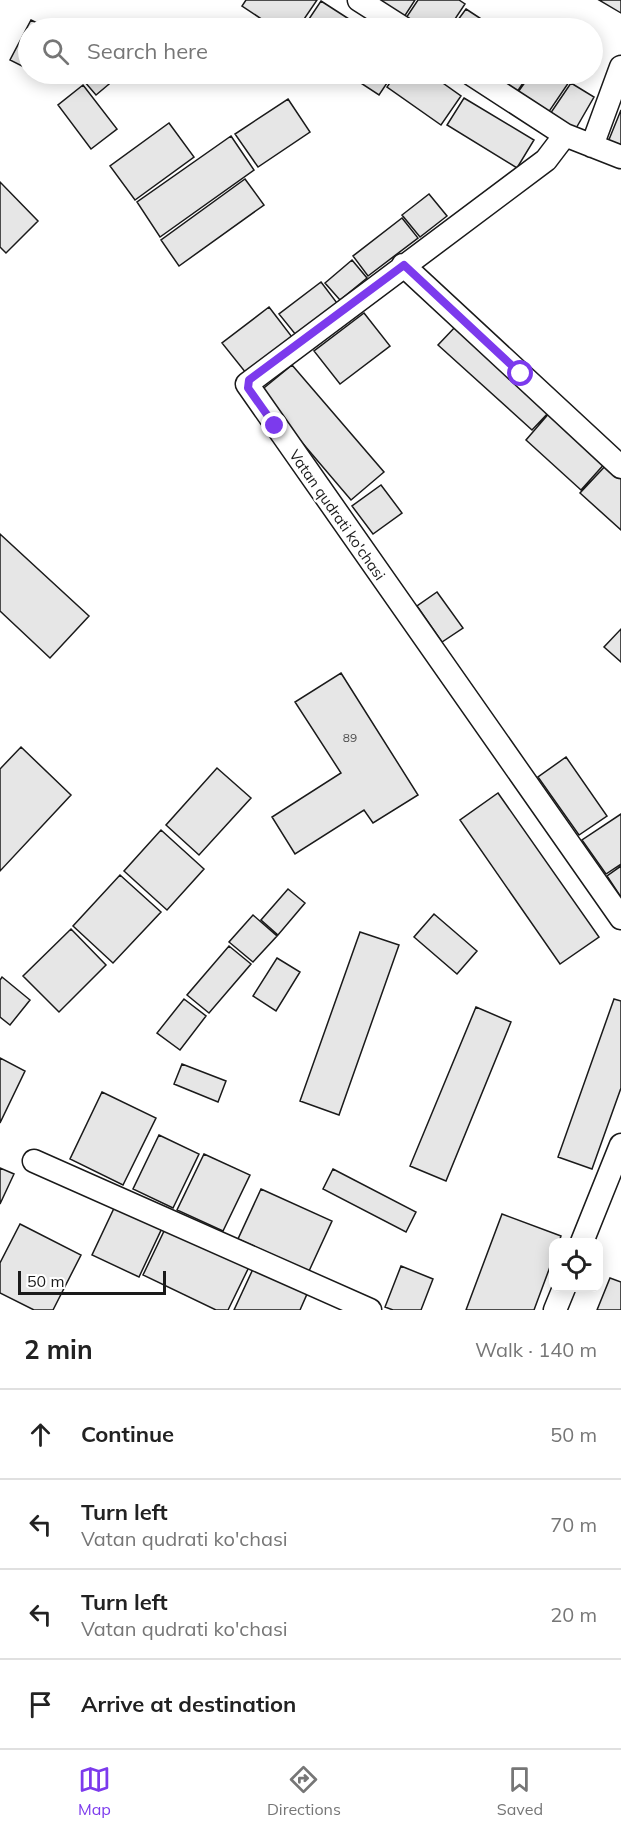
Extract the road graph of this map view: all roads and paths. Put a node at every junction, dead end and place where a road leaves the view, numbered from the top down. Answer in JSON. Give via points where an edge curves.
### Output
{"nodes":[{"id":1,"x":359,"y":0,"type":"edge"},
{"id":2,"x":387,"y":18,"type":"edge"},
{"id":3,"x":621,"y":67,"type":"edge"},
{"id":4,"x":486,"y":84,"type":"edge"},
{"id":5,"x":565,"y":135,"type":"junction"},
{"id":6,"x":592,"y":146,"type":"junction"},
{"id":7,"x":621,"y":157,"type":"edge"},
{"id":8,"x":404,"y":265,"type":"junction"},
{"id":9,"x":621,"y":467,"type":"edge"},
{"id":10,"x":621,"y":918,"type":"edge"},
{"id":11,"x":621,"y":1145,"type":"edge"},
{"id":12,"x":34,"y":1161,"type":"dead end"},
{"id":13,"x":584,"y":1238,"type":"edge"},
{"id":14,"x":562,"y":1292,"type":"edge"},
{"id":15,"x":370,"y":1310,"type":"edge"},
{"id":16,"x":555,"y":1310,"type":"edge"}],
"edges":[{"from":1,"to":2,"type":"street"},
{"from":3,"to":6,"type":"street"},
{"from":4,"to":5,"type":"street"},
{"from":5,"to":6,"type":"street"},
{"from":5,"to":8,"type":"street","name":"Vatan qudrati ko'chasi","via":[[546,160]]},
{"from":6,"to":7,"type":"street"},
{"from":8,"to":9,"type":"street"},
{"from":8,"to":10,"type":"street","name":"Vatan qudrati ko'chasi","via":[[249,380],[248,388]]},
{"from":11,"to":13,"type":"street"},
{"from":12,"to":15,"type":"street"},
{"from":14,"to":16,"type":"street"}]}
